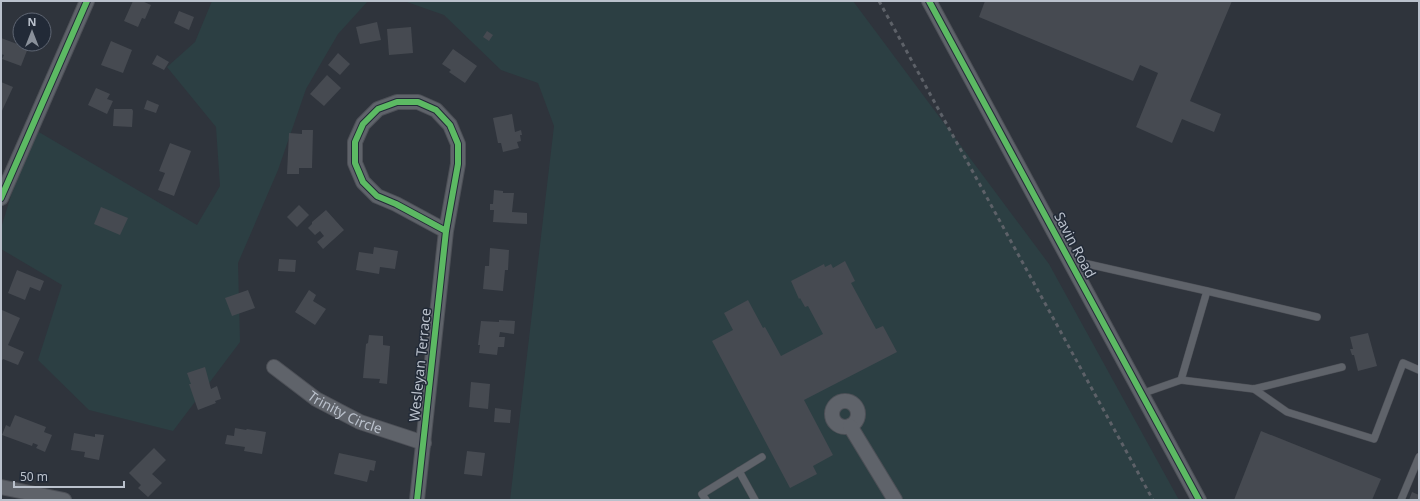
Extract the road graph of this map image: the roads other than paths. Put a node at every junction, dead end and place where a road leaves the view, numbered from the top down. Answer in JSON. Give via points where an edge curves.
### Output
{"nodes":[{"id":1,"x":88,"y":1,"type":"edge"},
{"id":2,"x":929,"y":1,"type":"edge"},
{"id":3,"x":1,"y":198,"type":"edge"},
{"id":4,"x":446,"y":232,"type":"junction"},
{"id":5,"x":1069,"y":260,"type":"junction"},
{"id":6,"x":1207,"y":291,"type":"junction"},
{"id":7,"x":1317,"y":317,"type":"dead end"},
{"id":8,"x":274,"y":367,"type":"dead end"},
{"id":9,"x":1342,"y":367,"type":"dead end"},
{"id":10,"x":1419,"y":370,"type":"edge"},
{"id":11,"x":1181,"y":380,"type":"junction"},
{"id":12,"x":1254,"y":389,"type":"junction"},
{"id":13,"x":1141,"y":394,"type":"junction"},
{"id":14,"x":850,"y":426,"type":"dead end"},
{"id":15,"x":424,"y":443,"type":"junction"},
{"id":16,"x":762,"y":457,"type":"dead end"},
{"id":17,"x":1419,"y":457,"type":"edge"},
{"id":18,"x":739,"y":471,"type":"junction"},
{"id":19,"x":1,"y":487,"type":"edge"},
{"id":20,"x":64,"y":500,"type":"edge"},
{"id":21,"x":417,"y":500,"type":"edge"},
{"id":22,"x":706,"y":500,"type":"edge"},
{"id":23,"x":755,"y":500,"type":"edge"},
{"id":24,"x":895,"y":500,"type":"edge"},
{"id":25,"x":1199,"y":500,"type":"edge"},
{"id":26,"x":1402,"y":500,"type":"edge"}],
"edges":[{"from":1,"to":3,"type":"street"},
{"from":2,"to":5,"type":"street","name":"Savin Road"},
{"from":4,"to":4,"type":"street","name":"Wesleyan Terrace","via":[[458,164],[458,144],[450,124],[436,110],[418,102],[397,102],[378,109],[363,124],[355,142],[355,162],[363,182],[377,196]]},
{"from":4,"to":15,"type":"street","name":"Wesleyan Terrace"},
{"from":5,"to":6,"type":"lane"},
{"from":5,"to":13,"type":"street","name":"Savin Road"},
{"from":6,"to":7,"type":"lane"},
{"from":6,"to":11,"type":"lane"},
{"from":8,"to":15,"type":"street","name":"Trinity Circle","via":[[316,399],[360,422]]},
{"from":9,"to":12,"type":"lane"},
{"from":10,"to":12,"type":"lane","via":[[1403,364],[1374,439],[1287,412]]},
{"from":11,"to":12,"type":"lane"},
{"from":11,"to":13,"type":"lane"},
{"from":13,"to":25,"type":"street","name":"Savin Road"},
{"from":14,"to":24,"type":"street"},
{"from":15,"to":21,"type":"street","name":"Wesleyan Terrace"},
{"from":16,"to":18,"type":"lane"},
{"from":17,"to":26,"type":"lane"},
{"from":18,"to":22,"type":"lane","via":[[702,494]]},
{"from":18,"to":23,"type":"lane"},
{"from":19,"to":20,"type":"street"}]}
